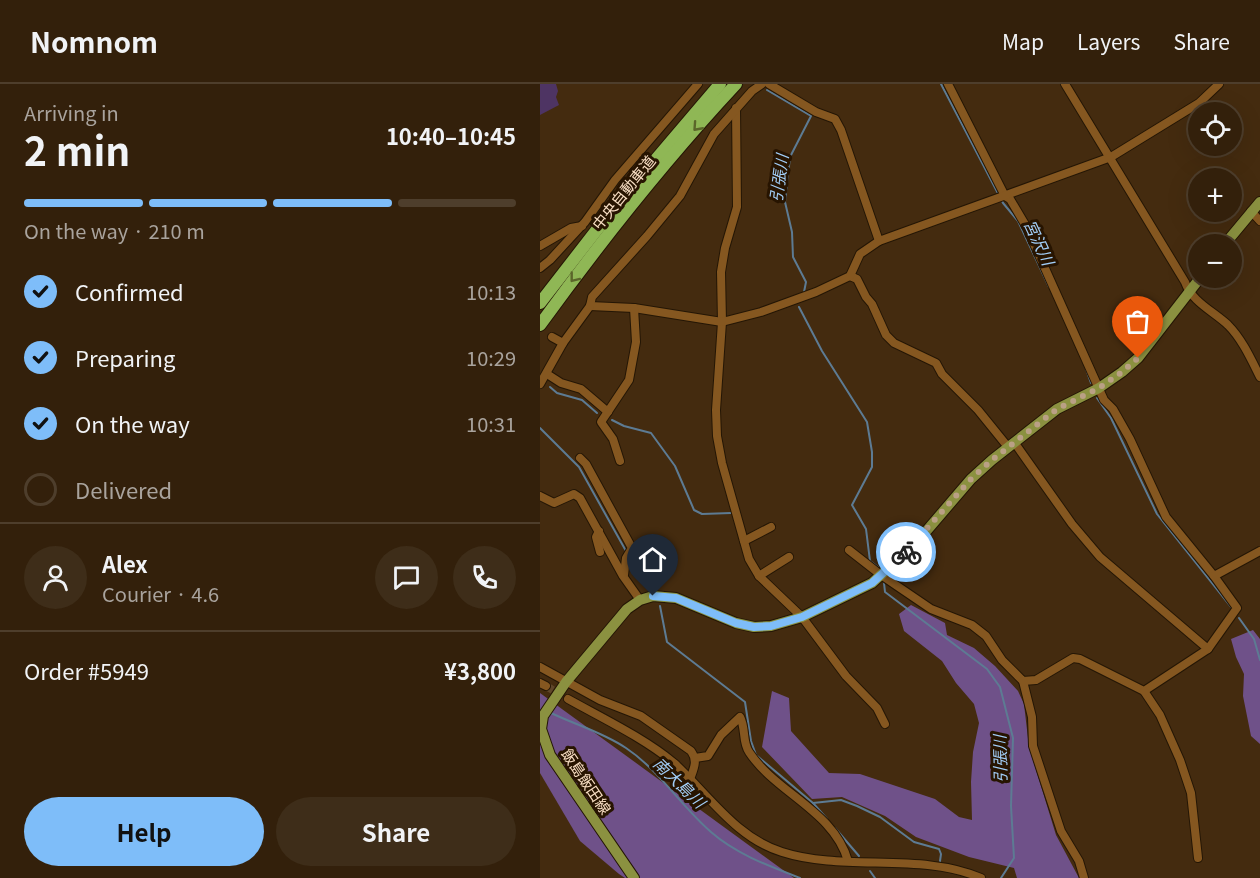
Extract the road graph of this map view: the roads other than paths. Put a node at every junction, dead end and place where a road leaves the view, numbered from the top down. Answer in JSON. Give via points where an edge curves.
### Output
{"nodes":[{"id":1,"x":698,"y":84,"type":"edge"},
{"id":2,"x":720,"y":84,"type":"edge"},
{"id":3,"x":736,"y":84,"type":"edge"},
{"id":4,"x":762,"y":84,"type":"edge"},
{"id":5,"x":769,"y":84,"type":"edge"},
{"id":6,"x":948,"y":84,"type":"edge"},
{"id":7,"x":1065,"y":84,"type":"edge"},
{"id":8,"x":1219,"y":84,"type":"edge"},
{"id":9,"x":736,"y":108,"type":"junction"},
{"id":10,"x":1111,"y":157,"type":"junction"},
{"id":11,"x":1000,"y":197,"type":"junction"},
{"id":12,"x":1260,"y":202,"type":"edge"},
{"id":13,"x":1251,"y":211,"type":"junction"},
{"id":14,"x":1260,"y":221,"type":"edge"},
{"id":15,"x":582,"y":226,"type":"junction"},
{"id":16,"x":1233,"y":234,"type":"edge"},
{"id":17,"x":879,"y":241,"type":"junction"},
{"id":18,"x":540,"y":246,"type":"edge"},
{"id":19,"x":540,"y":268,"type":"edge"},
{"id":20,"x":850,"y":276,"type":"junction"},
{"id":21,"x":1193,"y":288,"type":"edge"},
{"id":22,"x":1189,"y":293,"type":"junction"},
{"id":23,"x":540,"y":303,"type":"edge"},
{"id":24,"x":590,"y":306,"type":"junction"},
{"id":25,"x":634,"y":308,"type":"junction"},
{"id":26,"x":722,"y":322,"type":"junction"},
{"id":27,"x":540,"y":324,"type":"edge"},
{"id":28,"x":552,"y":337,"type":"dead end"},
{"id":29,"x":563,"y":343,"type":"junction"},
{"id":30,"x":547,"y":374,"type":"junction"},
{"id":31,"x":1260,"y":377,"type":"edge"},
{"id":32,"x":540,"y":384,"type":"edge"},
{"id":33,"x":1099,"y":388,"type":"junction"},
{"id":34,"x":608,"y":412,"type":"junction"},
{"id":35,"x":1011,"y":444,"type":"junction"},
{"id":36,"x":580,"y":458,"type":"dead end"},
{"id":37,"x":620,"y":462,"type":"dead end"},
{"id":38,"x":540,"y":496,"type":"edge"},
{"id":39,"x":771,"y":527,"type":"dead end"},
{"id":40,"x":599,"y":531,"type":"junction"},
{"id":41,"x":744,"y":541,"type":"junction"},
{"id":42,"x":849,"y":550,"type":"dead end"},
{"id":43,"x":1260,"y":551,"type":"edge"},
{"id":44,"x":600,"y":552,"type":"dead end"},
{"id":45,"x":789,"y":557,"type":"dead end"},
{"id":46,"x":881,"y":575,"type":"junction"},
{"id":47,"x":623,"y":576,"type":"junction"},
{"id":48,"x":759,"y":576,"type":"junction"},
{"id":49,"x":1214,"y":576,"type":"junction"},
{"id":50,"x":640,"y":600,"type":"junction"},
{"id":51,"x":802,"y":617,"type":"junction"},
{"id":52,"x":1208,"y":649,"type":"junction"},
{"id":53,"x":540,"y":667,"type":"edge"},
{"id":54,"x":1023,"y":681,"type":"junction"},
{"id":55,"x":566,"y":682,"type":"junction"},
{"id":56,"x":1144,"y":691,"type":"junction"},
{"id":57,"x":568,"y":699,"type":"tunnel mouth"},
{"id":58,"x":885,"y":724,"type":"dead end"},
{"id":59,"x":695,"y":758,"type":"junction"},
{"id":60,"x":690,"y":779,"type":"junction"},
{"id":61,"x":1198,"y":858,"type":"dead end"},
{"id":62,"x":848,"y":861,"type":"junction"},
{"id":63,"x":634,"y":878,"type":"edge"},
{"id":64,"x":981,"y":878,"type":"edge"},
{"id":65,"x":1084,"y":878,"type":"edge"}],
"edges":[{"from":1,"to":15,"type":"street","via":[[615,180]]},
{"from":2,"to":23,"type":"highway","name":"中央自動車道"},
{"from":3,"to":27,"type":"highway","name":"中央自動車道","one_way":true,"via":[[616,225]]},
{"from":4,"to":9,"type":"street"},
{"from":5,"to":17,"type":"street","via":[[835,119]]},
{"from":6,"to":11,"type":"street"},
{"from":7,"to":10,"type":"street"},
{"from":8,"to":10,"type":"street","via":[[1199,103]]},
{"from":9,"to":24,"type":"street","via":[[714,134],[680,196],[592,297]]},
{"from":9,"to":26,"type":"street","via":[[737,207],[721,272]]},
{"from":10,"to":11,"type":"street"},
{"from":10,"to":22,"type":"street"},
{"from":11,"to":17,"type":"street"},
{"from":11,"to":33,"type":"street","via":[[1010,199],[1026,226]]},
{"from":12,"to":13,"type":"main road"},
{"from":13,"to":14,"type":"street"},
{"from":13,"to":16,"type":"main road"},
{"from":15,"to":18,"type":"street"},
{"from":15,"to":19,"type":"street"},
{"from":17,"to":20,"type":"street","via":[[860,254]]},
{"from":20,"to":26,"type":"street","via":[[761,312]]},
{"from":20,"to":35,"type":"street","via":[[857,279],[873,304],[886,335],[894,343],[936,363],[942,374]]},
{"from":21,"to":22,"type":"main road"},
{"from":22,"to":31,"type":"street","via":[[1228,326]]},
{"from":22,"to":33,"type":"main road","via":[[1138,358]]},
{"from":24,"to":25,"type":"street"},
{"from":24,"to":29,"type":"street"},
{"from":25,"to":26,"type":"street"},
{"from":25,"to":34,"type":"street","via":[[636,342],[629,380]]},
{"from":26,"to":41,"type":"street","via":[[717,436]]},
{"from":28,"to":29,"type":"street"},
{"from":29,"to":30,"type":"street"},
{"from":30,"to":32,"type":"street"},
{"from":30,"to":34,"type":"street","via":[[581,389]]},
{"from":33,"to":35,"type":"main road","via":[[1057,409]]},
{"from":33,"to":49,"type":"street","via":[[1130,439],[1166,517]]},
{"from":34,"to":37,"type":"street","via":[[601,422],[613,439]]},
{"from":35,"to":46,"type":"main road","via":[[971,479]]},
{"from":35,"to":52,"type":"street","via":[[1100,558]]},
{"from":36,"to":47,"type":"street","via":[[632,548]]},
{"from":38,"to":40,"type":"street","via":[[554,503],[574,494]]},
{"from":39,"to":41,"type":"street"},
{"from":40,"to":44,"type":"street","via":[[596,537]]},
{"from":40,"to":47,"type":"street"},
{"from":41,"to":48,"type":"street"},
{"from":42,"to":46,"type":"street"},
{"from":43,"to":49,"type":"street"},
{"from":45,"to":48,"type":"street"},
{"from":46,"to":51,"type":"main road"},
{"from":46,"to":54,"type":"street","via":[[931,609],[972,625]]},
{"from":47,"to":50,"type":"street"},
{"from":48,"to":51,"type":"street"},
{"from":49,"to":52,"type":"street","via":[[1237,608]]},
{"from":50,"to":51,"type":"main road","via":[[653,596],[676,598],[754,627]]},
{"from":50,"to":55,"type":"main road","name":"飯島飯田線","via":[[627,609]]},
{"from":51,"to":58,"type":"street","via":[[846,676],[877,708]]},
{"from":52,"to":56,"type":"street"},
{"from":53,"to":55,"type":"street"},
{"from":54,"to":56,"type":"street","via":[[1036,680],[1073,658]]},
{"from":54,"to":65,"type":"street","via":[[1032,717],[1033,746],[1061,831]]},
{"from":55,"to":59,"type":"street","via":[[641,716],[691,751]]},
{"from":55,"to":63,"type":"main road","name":"飯島飯田線","via":[[543,716],[541,729],[550,754]]},
{"from":56,"to":61,"type":"street","via":[[1160,715],[1191,793]]},
{"from":57,"to":60,"type":"street","via":[[652,748]]},
{"from":59,"to":60,"type":"street"},
{"from":59,"to":62,"type":"street","via":[[708,756],[721,735],[740,717],[745,725],[747,750],[815,813],[844,848]]},
{"from":60,"to":62,"type":"street","via":[[733,823],[763,844],[796,856]]},
{"from":62,"to":64,"type":"street","via":[[948,868]]}]}
